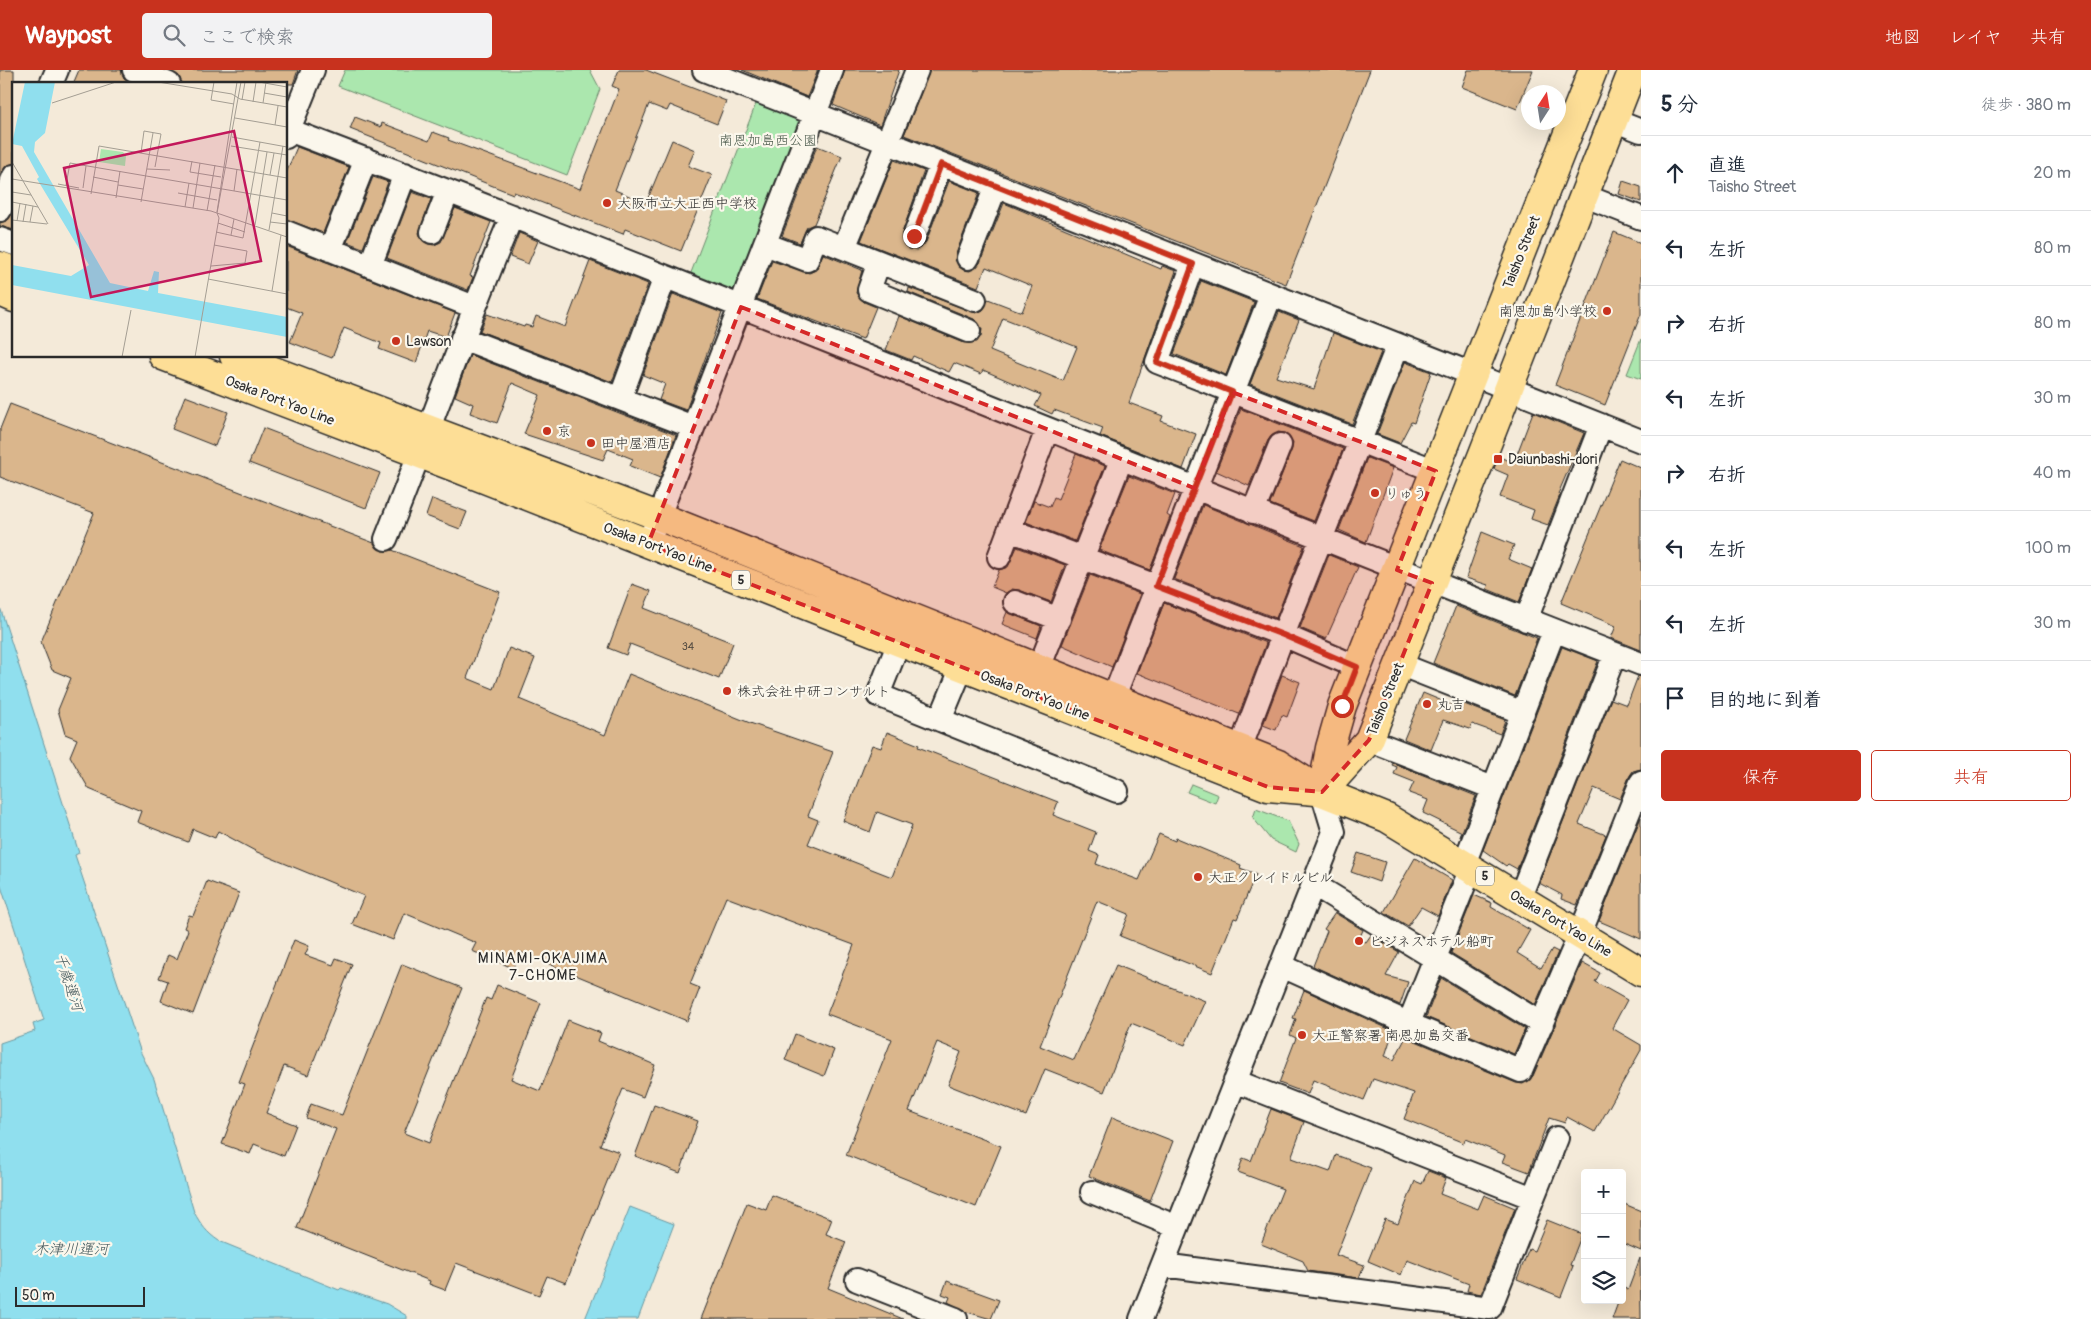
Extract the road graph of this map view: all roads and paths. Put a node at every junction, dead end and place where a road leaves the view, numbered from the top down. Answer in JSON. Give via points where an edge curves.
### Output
{"nodes":[{"id":1,"x":57,"y":70,"type":"edge"},
{"id":2,"x":134,"y":70,"type":"edge"},
{"id":3,"x":313,"y":70,"type":"edge"},
{"id":4,"x":704,"y":70,"type":"edge"},
{"id":5,"x":832,"y":70,"type":"edge"},
{"id":6,"x":917,"y":70,"type":"edge"},
{"id":7,"x":1593,"y":70,"type":"edge"},
{"id":8,"x":1633,"y":70,"type":"edge"},
{"id":9,"x":743,"y":77,"type":"edge"},
{"id":10,"x":52,"y":82,"type":"edge"},
{"id":11,"x":164,"y":82,"type":"edge"},
{"id":12,"x":815,"y":113,"type":"junction"},
{"id":13,"x":1614,"y":120,"type":"junction"},
{"id":14,"x":288,"y":130,"type":"edge"},
{"id":15,"x":1641,"y":131,"type":"edge"},
{"id":16,"x":288,"y":132,"type":"edge"},
{"id":17,"x":888,"y":144,"type":"junction"},
{"id":18,"x":366,"y":159,"type":"junction"},
{"id":19,"x":941,"y":164,"type":"junction"},
{"id":20,"x":405,"y":174,"type":"junction"},
{"id":21,"x":12,"y":181,"type":"edge"},
{"id":22,"x":996,"y":186,"type":"junction"},
{"id":23,"x":448,"y":191,"type":"junction"},
{"id":24,"x":1584,"y":196,"type":"junction"},
{"id":25,"x":0,"y":210,"type":"edge"},
{"id":26,"x":512,"y":216,"type":"junction"},
{"id":27,"x":1641,"y":218,"type":"edge"},
{"id":28,"x":432,"y":232,"type":"dead end"},
{"id":29,"x":288,"y":233,"type":"edge"},
{"id":30,"x":914,"y":236,"type":"dead end"},
{"id":31,"x":0,"y":238,"type":"edge"},
{"id":32,"x":12,"y":243,"type":"edge"},
{"id":33,"x":765,"y":244,"type":"junction"},
{"id":34,"x":844,"y":248,"type":"junction"},
{"id":35,"x":330,"y":250,"type":"junction"},
{"id":36,"x":968,"y":258,"type":"dead end"},
{"id":37,"x":879,"y":262,"type":"junction"},
{"id":38,"x":1193,"y":264,"type":"junction"},
{"id":39,"x":0,"y":266,"type":"edge"},
{"id":40,"x":370,"y":266,"type":"junction"},
{"id":41,"x":12,"y":270,"type":"edge"},
{"id":42,"x":666,"y":276,"type":"junction"},
{"id":43,"x":0,"y":292,"type":"edge"},
{"id":44,"x":1271,"y":294,"type":"junction"},
{"id":45,"x":12,"y":297,"type":"edge"},
{"id":46,"x":974,"y":300,"type":"dead end"},
{"id":47,"x":474,"y":306,"type":"junction"},
{"id":48,"x":741,"y":307,"type":"junction"},
{"id":49,"x":969,"y":331,"type":"dead end"},
{"id":50,"x":462,"y":338,"type":"junction"},
{"id":51,"x":1398,"y":344,"type":"junction"},
{"id":52,"x":175,"y":358,"type":"edge"},
{"id":53,"x":238,"y":358,"type":"edge"},
{"id":54,"x":199,"y":362,"type":"edge"},
{"id":55,"x":1473,"y":373,"type":"junction"},
{"id":56,"x":1508,"y":387,"type":"junction"},
{"id":57,"x":1232,"y":392,"type":"junction"},
{"id":58,"x":620,"y":399,"type":"junction"},
{"id":59,"x":1601,"y":425,"type":"junction"},
{"id":60,"x":693,"y":427,"type":"junction"},
{"id":61,"x":1047,"y":430,"type":"junction"},
{"id":62,"x":1641,"y":441,"type":"edge"},
{"id":63,"x":424,"y":442,"type":"junction"},
{"id":64,"x":1360,"y":443,"type":"junction"},
{"id":65,"x":1280,"y":445,"type":"dead end"},
{"id":66,"x":1121,"y":460,"type":"junction"},
{"id":67,"x":1436,"y":471,"type":"junction"},
{"id":68,"x":1194,"y":488,"type":"junction"},
{"id":69,"x":1253,"y":512,"type":"junction"},
{"id":70,"x":658,"y":516,"type":"junction"},
{"id":71,"x":1010,"y":530,"type":"junction"},
{"id":72,"x":386,"y":538,"type":"dead end"},
{"id":73,"x":1322,"y":540,"type":"junction"},
{"id":74,"x":648,"y":544,"type":"junction"},
{"id":75,"x":999,"y":557,"type":"dead end"},
{"id":76,"x":1083,"y":558,"type":"junction"},
{"id":77,"x":1397,"y":570,"type":"junction"},
{"id":78,"x":1432,"y":583,"type":"junction"},
{"id":79,"x":1156,"y":586,"type":"junction"},
{"id":80,"x":1015,"y":602,"type":"dead end"},
{"id":81,"x":909,"y":616,"type":"junction"},
{"id":82,"x":1059,"y":619,"type":"junction"},
{"id":83,"x":1526,"y":620,"type":"junction"},
{"id":84,"x":1554,"y":631,"type":"junction"},
{"id":85,"x":1283,"y":635,"type":"junction"},
{"id":86,"x":899,"y":642,"type":"junction"},
{"id":87,"x":1615,"y":654,"type":"junction"},
{"id":88,"x":1399,"y":664,"type":"junction"},
{"id":89,"x":1641,"y":664,"type":"edge"},
{"id":90,"x":962,"y":667,"type":"junction"},
{"id":91,"x":1357,"y":667,"type":"junction"},
{"id":92,"x":1039,"y":668,"type":"junction"},
{"id":93,"x":1113,"y":699,"type":"junction"},
{"id":94,"x":1523,"y":713,"type":"junction"},
{"id":95,"x":940,"y":720,"type":"junction"},
{"id":96,"x":1368,"y":740,"type":"junction"},
{"id":97,"x":1240,"y":750,"type":"junction"},
{"id":98,"x":1641,"y":782,"type":"edge"},
{"id":99,"x":1493,"y":788,"type":"junction"},
{"id":100,"x":1117,"y":791,"type":"dead end"},
{"id":101,"x":1322,"y":792,"type":"junction"},
{"id":102,"x":1468,"y":866,"type":"junction"},
{"id":103,"x":1313,"y":884,"type":"junction"},
{"id":104,"x":1520,"y":897,"type":"junction"},
{"id":105,"x":1580,"y":934,"type":"junction"},
{"id":106,"x":1435,"y":957,"type":"junction"},
{"id":107,"x":1282,"y":966,"type":"junction"},
{"id":108,"x":1641,"y":972,"type":"edge"},
{"id":109,"x":1408,"y":1023,"type":"junction"},
{"id":110,"x":1542,"y":1024,"type":"junction"},
{"id":111,"x":1235,"y":1081,"type":"junction"},
{"id":112,"x":1557,"y":1138,"type":"dead end"},
{"id":113,"x":1092,"y":1192,"type":"dead end"},
{"id":114,"x":1533,"y":1198,"type":"junction"},
{"id":115,"x":1178,"y":1227,"type":"junction"},
{"id":116,"x":1163,"y":1265,"type":"junction"},
{"id":117,"x":857,"y":1280,"type":"dead end"},
{"id":118,"x":956,"y":1319,"type":"edge"},
{"id":119,"x":1141,"y":1319,"type":"edge"}],
"edges":[{"from":1,"to":10,"type":"street"},
{"from":2,"to":11,"type":"street"},
{"from":3,"to":14,"type":"street"},
{"from":4,"to":9,"type":"street"},
{"from":5,"to":12,"type":"street"},
{"from":6,"to":17,"type":"street"},
{"from":7,"to":55,"type":"main road","name":"Taisho Street"},
{"from":8,"to":13,"type":"main road","name":"Taisho Street"},
{"from":9,"to":12,"type":"street"},
{"from":12,"to":17,"type":"street"},
{"from":12,"to":33,"type":"street"},
{"from":13,"to":15,"type":"street"},
{"from":13,"to":24,"type":"main road","name":"Taisho Street"},
{"from":16,"to":18,"type":"street"},
{"from":17,"to":19,"type":"street"},
{"from":17,"to":34,"type":"street"},
{"from":18,"to":20,"type":"street"},
{"from":18,"to":35,"type":"street"},
{"from":19,"to":22,"type":"street"},
{"from":19,"to":30,"type":"street"},
{"from":20,"to":23,"type":"street"},
{"from":20,"to":40,"type":"street"},
{"from":21,"to":25,"type":"street"},
{"from":22,"to":36,"type":"street"},
{"from":22,"to":38,"type":"street"},
{"from":23,"to":26,"type":"street"},
{"from":23,"to":28,"type":"street"},
{"from":24,"to":27,"type":"street"},
{"from":24,"to":56,"type":"main road","name":"Taisho Street"},
{"from":26,"to":42,"type":"street"},
{"from":26,"to":47,"type":"street"},
{"from":29,"to":35,"type":"street"},
{"from":31,"to":32,"type":"street"},
{"from":33,"to":34,"type":"street","via":[[807,260],[816,237]]},
{"from":33,"to":48,"type":"street"},
{"from":34,"to":37,"type":"street"},
{"from":35,"to":40,"type":"street"},
{"from":37,"to":46,"type":"street"},
{"from":37,"to":49,"type":"street","via":[[868,290]]},
{"from":38,"to":44,"type":"street"},
{"from":38,"to":57,"type":"street","via":[[1157,362]]},
{"from":39,"to":41,"type":"main road"},
{"from":40,"to":47,"type":"street"},
{"from":42,"to":48,"type":"street"},
{"from":42,"to":58,"type":"street"},
{"from":43,"to":45,"type":"main road"},
{"from":44,"to":51,"type":"street"},
{"from":44,"to":57,"type":"street"},
{"from":47,"to":50,"type":"street"},
{"from":48,"to":60,"type":"street"},
{"from":48,"to":61,"type":"street"},
{"from":50,"to":58,"type":"street"},
{"from":50,"to":63,"type":"street"},
{"from":51,"to":55,"type":"street"},
{"from":51,"to":64,"type":"street"},
{"from":52,"to":54,"type":"main road","name":"Osaka Port Yao Line","number":"5"},
{"from":53,"to":63,"type":"main road","name":"Osaka Port Yao Line","number":"5"},
{"from":54,"to":63,"type":"main road","name":"Osaka Port Yao Line","number":"5"},
{"from":55,"to":56,"type":"street"},
{"from":55,"to":67,"type":"main road","name":"Taisho Street"},
{"from":56,"to":59,"type":"street"},
{"from":56,"to":78,"type":"main road","name":"Taisho Street"},
{"from":57,"to":64,"type":"street"},
{"from":57,"to":68,"type":"street"},
{"from":58,"to":60,"type":"street"},
{"from":59,"to":62,"type":"street"},
{"from":59,"to":83,"type":"street"},
{"from":60,"to":70,"type":"street"},
{"from":61,"to":66,"type":"street"},
{"from":61,"to":71,"type":"street"},
{"from":63,"to":70,"type":"main road","name":"Osaka Port Yao Line","number":"5"},
{"from":63,"to":72,"type":"street"},
{"from":63,"to":74,"type":"main road","name":"Osaka Port Yao Line","number":"5"},
{"from":64,"to":67,"type":"street"},
{"from":64,"to":73,"type":"street"},
{"from":65,"to":69,"type":"street"},
{"from":66,"to":68,"type":"street"},
{"from":66,"to":76,"type":"street"},
{"from":67,"to":77,"type":"main road","name":"Taisho Street"},
{"from":68,"to":69,"type":"street"},
{"from":68,"to":79,"type":"street"},
{"from":69,"to":73,"type":"street"},
{"from":70,"to":74,"type":"street"},
{"from":70,"to":81,"type":"main road","name":"Osaka Port Yao Line","number":"5"},
{"from":71,"to":75,"type":"street"},
{"from":71,"to":76,"type":"street"},
{"from":73,"to":77,"type":"street"},
{"from":73,"to":85,"type":"street"},
{"from":74,"to":86,"type":"main road","name":"Osaka Port Yao Line","number":"5"},
{"from":76,"to":79,"type":"street"},
{"from":76,"to":82,"type":"street"},
{"from":77,"to":78,"type":"street"},
{"from":77,"to":91,"type":"main road","name":"Taisho Street"},
{"from":78,"to":83,"type":"street"},
{"from":78,"to":88,"type":"main road","name":"Taisho Street"},
{"from":79,"to":85,"type":"street"},
{"from":79,"to":93,"type":"street"},
{"from":80,"to":82,"type":"street"},
{"from":81,"to":86,"type":"street"},
{"from":81,"to":92,"type":"main road","name":"Osaka Port Yao Line","number":"5"},
{"from":82,"to":92,"type":"street"},
{"from":83,"to":84,"type":"street"},
{"from":84,"to":87,"type":"street"},
{"from":84,"to":94,"type":"street"},
{"from":85,"to":91,"type":"street"},
{"from":85,"to":97,"type":"street"},
{"from":86,"to":90,"type":"main road","name":"Osaka Port Yao Line","number":"5"},
{"from":86,"to":95,"type":"street","via":[[878,695]]},
{"from":87,"to":89,"type":"street"},
{"from":87,"to":104,"type":"street"},
{"from":88,"to":94,"type":"street"},
{"from":88,"to":96,"type":"main road","name":"Taisho Street"},
{"from":90,"to":95,"type":"street"},
{"from":90,"to":101,"type":"main road","name":"Osaka Port Yao Line","number":"5","via":[[1268,787]]},
{"from":91,"to":101,"type":"main road","name":"Taisho Street","via":[[1330,748]]},
{"from":92,"to":93,"type":"main road","name":"Osaka Port Yao Line","number":"5"},
{"from":93,"to":97,"type":"main road","name":"Osaka Port Yao Line","number":"5"},
{"from":94,"to":99,"type":"street"},
{"from":95,"to":100,"type":"street"},
{"from":96,"to":99,"type":"street"},
{"from":96,"to":101,"type":"main road","name":"Taisho Street"},
{"from":97,"to":101,"type":"main road","name":"Osaka Port Yao Line","number":"5","via":[[1278,764]]},
{"from":98,"to":105,"type":"street"},
{"from":99,"to":102,"type":"street"},
{"from":101,"to":102,"type":"main road","name":"Osaka Port Yao Line","number":"5","via":[[1378,813]]},
{"from":101,"to":103,"type":"street","via":[[1334,832]]},
{"from":102,"to":104,"type":"main road","name":"Osaka Port Yao Line","number":"5"},
{"from":102,"to":106,"type":"street"},
{"from":103,"to":106,"type":"street"},
{"from":103,"to":107,"type":"street"},
{"from":104,"to":105,"type":"main road","name":"Osaka Port Yao Line","number":"5"},
{"from":105,"to":108,"type":"main road","name":"Osaka Port Yao Line","number":"5"},
{"from":105,"to":110,"type":"street"},
{"from":106,"to":109,"type":"street"},
{"from":106,"to":110,"type":"street"},
{"from":107,"to":109,"type":"street"},
{"from":107,"to":111,"type":"street"},
{"from":109,"to":110,"type":"street","via":[[1521,1071]]},
{"from":111,"to":114,"type":"street"},
{"from":111,"to":115,"type":"street"},
{"from":112,"to":114,"type":"street"},
{"from":113,"to":115,"type":"street"},
{"from":114,"to":116,"type":"street","via":[[1490,1308]]},
{"from":115,"to":116,"type":"street"},
{"from":116,"to":119,"type":"street"},
{"from":117,"to":118,"type":"street"}]}
